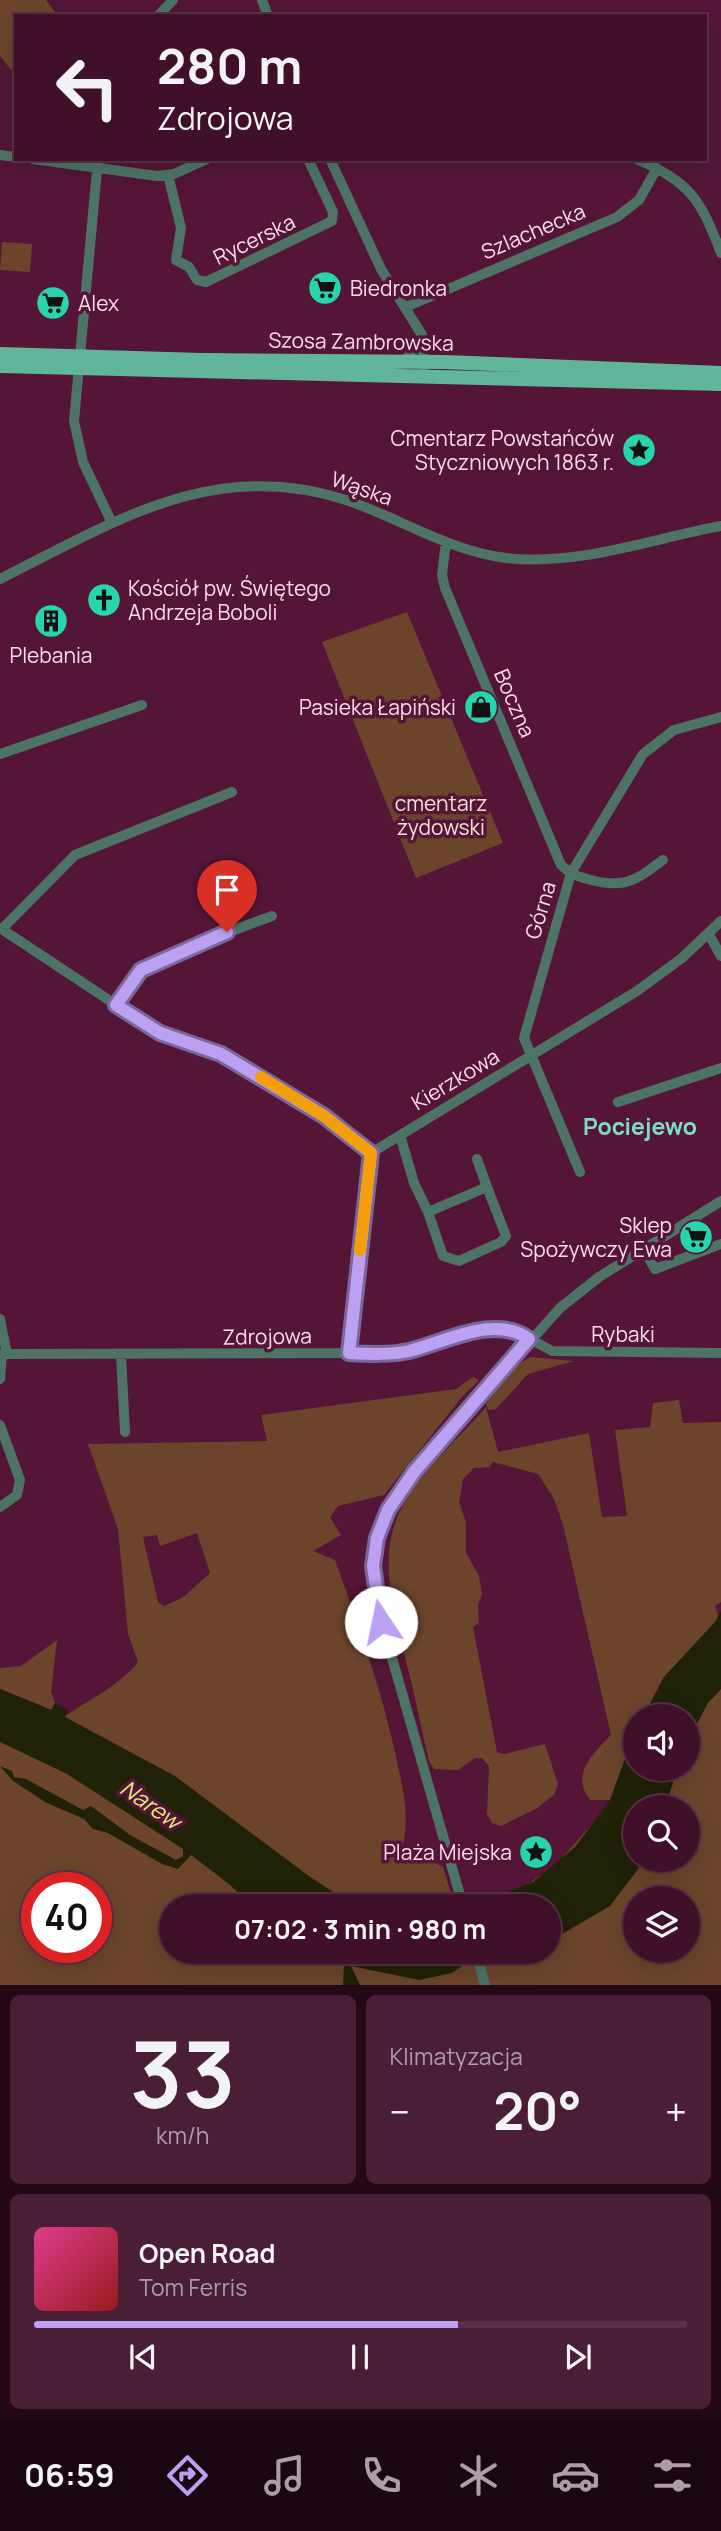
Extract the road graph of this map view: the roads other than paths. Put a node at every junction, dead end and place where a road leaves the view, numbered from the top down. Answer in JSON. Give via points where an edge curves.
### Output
{"nodes":[{"id":1,"x":173,"y":0,"type":"edge"},
{"id":2,"x":160,"y":14,"type":"edge"},
{"id":3,"x":59,"y":161,"type":"edge"},
{"id":4,"x":201,"y":161,"type":"edge"},
{"id":5,"x":309,"y":161,"type":"edge"},
{"id":6,"x":331,"y":161,"type":"edge"},
{"id":7,"x":640,"y":161,"type":"edge"},
{"id":8,"x":97,"y":164,"type":"edge"},
{"id":9,"x":657,"y":168,"type":"junction"},
{"id":10,"x":168,"y":175,"type":"junction"},
{"id":11,"x":721,"y":253,"type":"edge"},
{"id":12,"x":406,"y":307,"type":"junction"},
{"id":13,"x":423,"y":340,"type":"junction"},
{"id":14,"x":0,"y":354,"type":"edge"},
{"id":15,"x":79,"y":362,"type":"junction"},
{"id":16,"x":402,"y":362,"type":"junction"},
{"id":17,"x":444,"y":362,"type":"junction"},
{"id":18,"x":0,"y":366,"type":"edge"},
{"id":19,"x":326,"y":368,"type":"junction"},
{"id":20,"x":424,"y":369,"type":"junction"},
{"id":21,"x":721,"y":373,"type":"edge"},
{"id":22,"x":721,"y":384,"type":"edge"},
{"id":23,"x":112,"y":523,"type":"junction"},
{"id":24,"x":721,"y":526,"type":"edge"},
{"id":25,"x":446,"y":542,"type":"junction"},
{"id":26,"x":0,"y":579,"type":"edge"},
{"id":27,"x":142,"y":705,"type":"dead end"},
{"id":28,"x":721,"y":717,"type":"edge"},
{"id":29,"x":0,"y":754,"type":"edge"},
{"id":30,"x":232,"y":792,"type":"dead end"},
{"id":31,"x":663,"y":860,"type":"dead end"},
{"id":32,"x":571,"y":873,"type":"junction"},
{"id":33,"x":272,"y":916,"type":"dead end"},
{"id":34,"x":721,"y":921,"type":"edge"},
{"id":35,"x":1,"y":929,"type":"edge"},
{"id":36,"x":708,"y":933,"type":"junction"},
{"id":37,"x":721,"y":956,"type":"edge"},
{"id":38,"x":116,"y":1005,"type":"junction"},
{"id":39,"x":530,"y":1056,"type":"junction"},
{"id":40,"x":721,"y":1068,"type":"edge"},
{"id":41,"x":618,"y":1102,"type":"dead end"},
{"id":42,"x":400,"y":1135,"type":"junction"},
{"id":43,"x":371,"y":1153,"type":"junction"},
{"id":44,"x":477,"y":1159,"type":"dead end"},
{"id":45,"x":580,"y":1172,"type":"dead end"},
{"id":46,"x":487,"y":1187,"type":"junction"},
{"id":47,"x":721,"y":1201,"type":"edge"},
{"id":48,"x":428,"y":1212,"type":"junction"},
{"id":49,"x":721,"y":1244,"type":"edge"},
{"id":50,"x":643,"y":1248,"type":"junction"},
{"id":51,"x":0,"y":1319,"type":"edge"},
{"id":52,"x":529,"y":1339,"type":"junction"},
{"id":53,"x":349,"y":1353,"type":"junction"},
{"id":54,"x":721,"y":1353,"type":"edge"},
{"id":55,"x":3,"y":1354,"type":"edge"},
{"id":56,"x":121,"y":1355,"type":"junction"},
{"id":57,"x":0,"y":1379,"type":"edge"},
{"id":58,"x":0,"y":1425,"type":"edge"},
{"id":59,"x":125,"y":1432,"type":"dead end"},
{"id":60,"x":27,"y":1486,"type":"dead end"},
{"id":61,"x":17,"y":1495,"type":"junction"},
{"id":62,"x":0,"y":1507,"type":"edge"},
{"id":63,"x":460,"y":1894,"type":"edge"},
{"id":64,"x":479,"y":1964,"type":"edge"},
{"id":65,"x":485,"y":1985,"type":"edge"}],
"edges":[{"from":1,"to":2,"type":"street"},
{"from":3,"to":8,"type":"street"},
{"from":4,"to":10,"type":"street"},
{"from":5,"to":10,"type":"street","name":"Rycerska","via":[[333,212],[332,221],[206,282],[197,280],[189,267],[175,258],[181,228]]},
{"from":6,"to":12,"type":"street","via":[[381,268]]},
{"from":7,"to":9,"type":"street"},
{"from":8,"to":10,"type":"street"},
{"from":8,"to":15,"type":"street"},
{"from":9,"to":11,"type":"street","via":[[688,188],[707,216]]},
{"from":9,"to":12,"type":"street","name":"Szlachecka","via":[[639,200],[617,216]]},
{"from":12,"to":13,"type":"street"},
{"from":13,"to":16,"type":"street"},
{"from":13,"to":17,"type":"street"},
{"from":13,"to":20,"type":"street"},
{"from":14,"to":15,"type":"main road","name":"Szosa Zambrowska"},
{"from":15,"to":18,"type":"main road","name":"Szosa Zambrowska"},
{"from":15,"to":19,"type":"main road","name":"Szosa Zambrowska"},
{"from":15,"to":23,"type":"street","via":[[76,439]]},
{"from":16,"to":19,"type":"main road","name":"Szosa Zambrowska"},
{"from":16,"to":20,"type":"main road","name":"Szosa Zambrowska"},
{"from":17,"to":20,"type":"main road","name":"Szosa Zambrowska"},
{"from":17,"to":21,"type":"main road","name":"Szosa Zambrowska"},
{"from":19,"to":20,"type":"main road","name":"Szosa Zambrowska"},
{"from":20,"to":22,"type":"main road","name":"Szosa Zambrowska"},
{"from":23,"to":25,"type":"street","name":"Wąska","via":[[149,505],[197,492],[289,488],[347,500]]},
{"from":23,"to":26,"type":"street","name":"Wąska"},
{"from":24,"to":25,"type":"street","name":"Wąska","via":[[564,558],[495,556]]},
{"from":25,"to":32,"type":"street","name":"Boczna","via":[[444,588],[559,860]]},
{"from":27,"to":29,"type":"street"},
{"from":28,"to":32,"type":"street","name":"Górna","via":[[674,730],[643,754]]},
{"from":30,"to":35,"type":"street","via":[[75,855]]},
{"from":31,"to":32,"type":"street","via":[[619,885]]},
{"from":32,"to":39,"type":"street","name":"Górna","via":[[525,1031]]},
{"from":33,"to":38,"type":"street","via":[[141,970]]},
{"from":34,"to":36,"type":"street","name":"Kierzkowa"},
{"from":35,"to":38,"type":"street"},
{"from":36,"to":37,"type":"street"},
{"from":36,"to":39,"type":"street","name":"Kierzkowa","via":[[660,975]]},
{"from":38,"to":43,"type":"street","via":[[160,1033],[221,1054],[324,1116]]},
{"from":39,"to":42,"type":"street","name":"Kierzkowa"},
{"from":39,"to":45,"type":"street","name":"Górna"},
{"from":40,"to":41,"type":"street"},
{"from":42,"to":43,"type":"street","name":"Kierzkowa"},
{"from":42,"to":48,"type":"street"},
{"from":43,"to":53,"type":"street"},
{"from":44,"to":46,"type":"street"},
{"from":46,"to":48,"type":"street"},
{"from":46,"to":48,"type":"street","via":[[506,1236],[459,1261],[441,1253]]},
{"from":47,"to":50,"type":"street"},
{"from":49,"to":50,"type":"street","via":[[654,1269]]},
{"from":50,"to":52,"type":"street","via":[[581,1290]]},
{"from":51,"to":55,"type":"street"},
{"from":52,"to":53,"type":"street","name":"Zdrojowa","via":[[512,1329],[493,1329],[399,1352]]},
{"from":52,"to":54,"type":"street","name":"Rybaki","via":[[544,1349],[563,1352]]},
{"from":52,"to":63,"type":"street","via":[[403,1486],[383,1520],[375,1547],[378,1609]]},
{"from":53,"to":56,"type":"street","name":"Zdrojowa"},
{"from":55,"to":56,"type":"street","name":"Zdrojowa"},
{"from":55,"to":57,"type":"street"},
{"from":56,"to":59,"type":"street"},
{"from":58,"to":61,"type":"street","via":[[20,1480]]},
{"from":60,"to":61,"type":"street"},
{"from":61,"to":62,"type":"street"},
{"from":64,"to":65,"type":"street"}]}
